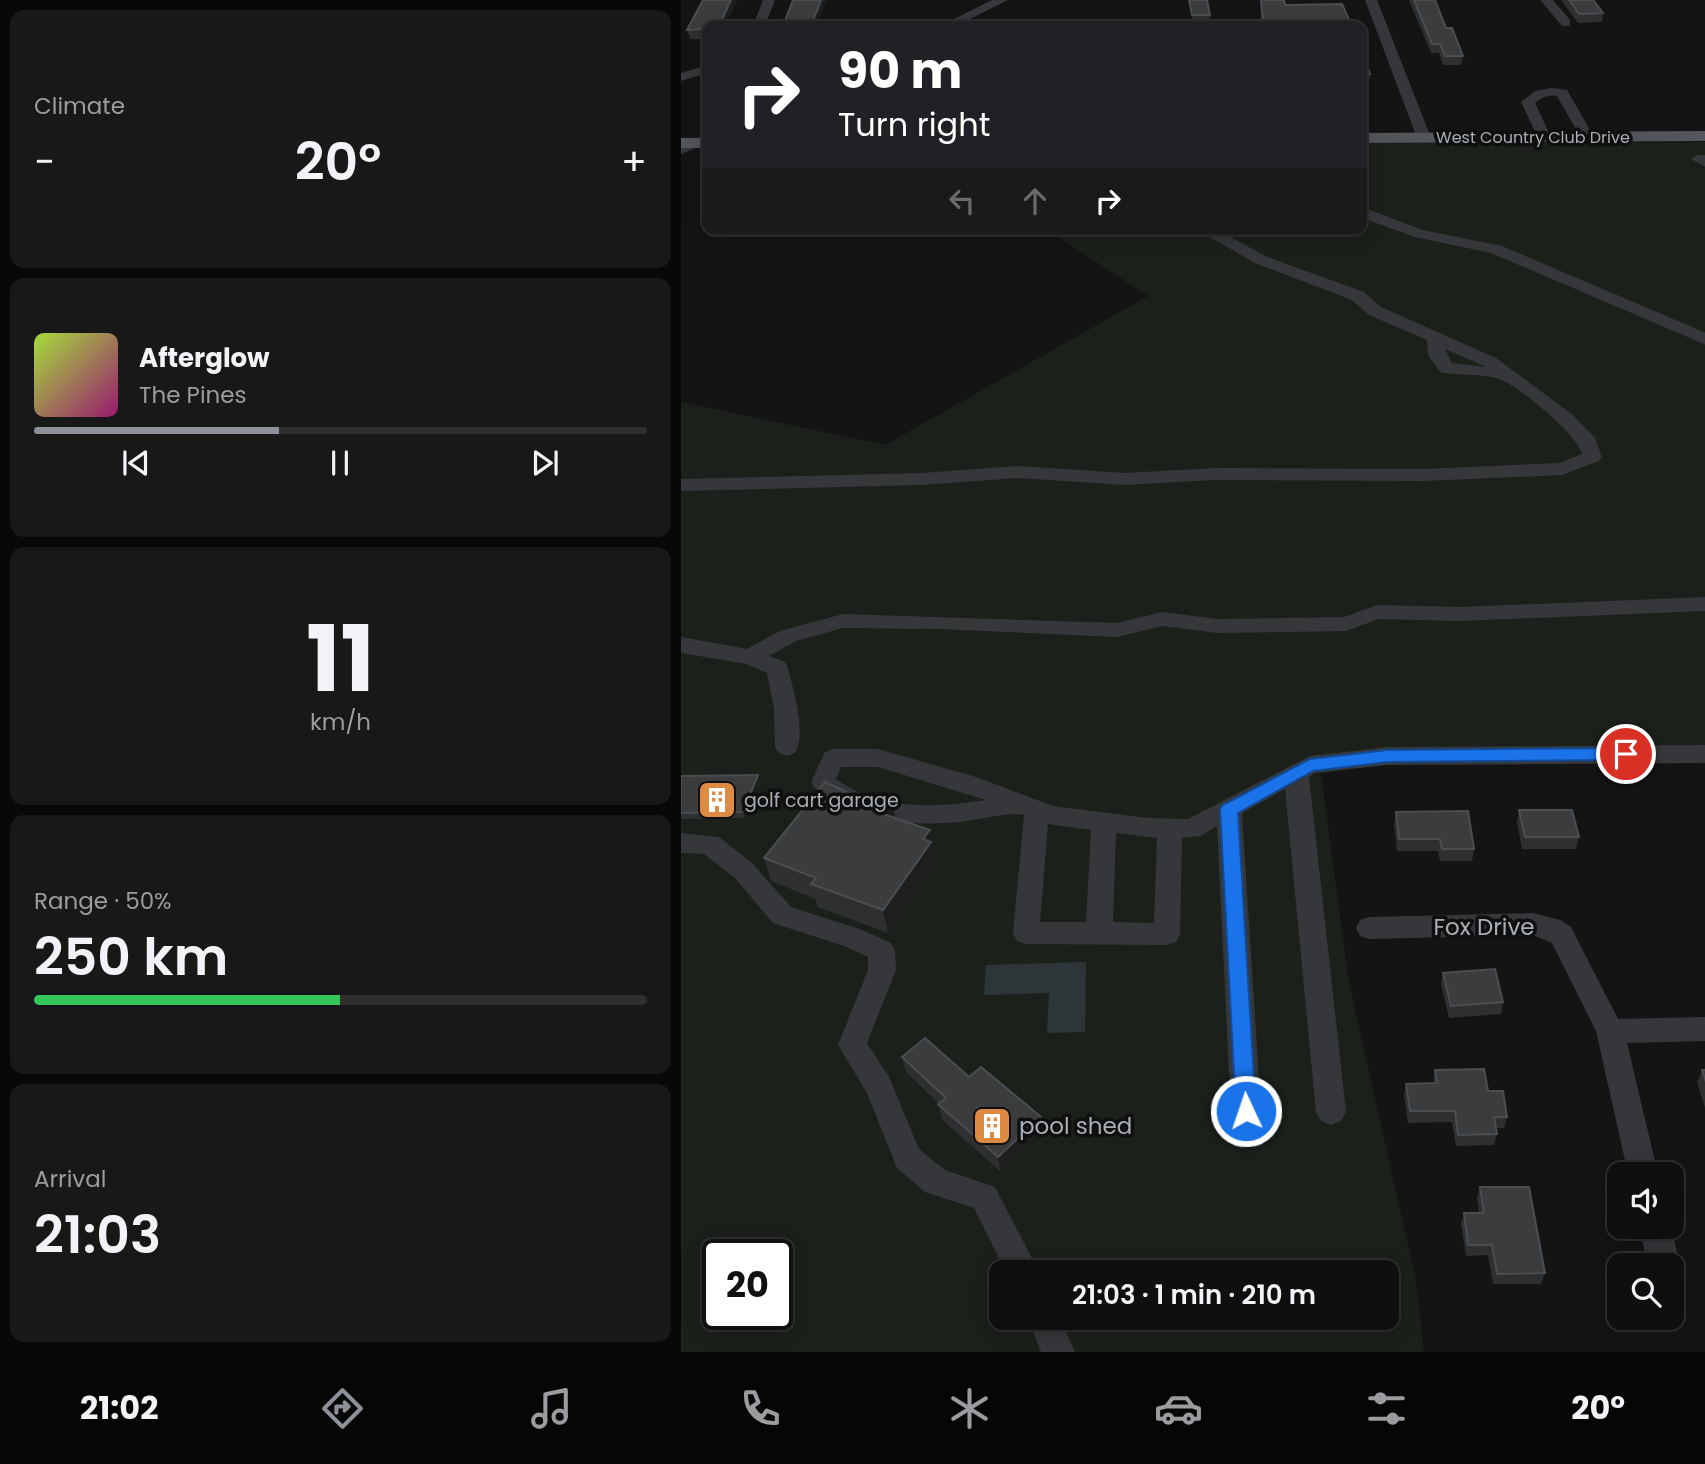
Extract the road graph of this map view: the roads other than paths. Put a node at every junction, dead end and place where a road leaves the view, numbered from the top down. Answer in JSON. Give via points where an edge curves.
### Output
{"nodes":[{"id":1,"x":769,"y":0,"type":"edge"},
{"id":2,"x":1002,"y":0,"type":"edge"},
{"id":3,"x":1372,"y":0,"type":"edge"},
{"id":4,"x":1546,"y":0,"type":"edge"},
{"id":5,"x":761,"y":21,"type":"edge"},
{"id":6,"x":957,"y":21,"type":"edge"},
{"id":7,"x":1567,"y":23,"type":"dead end"},
{"id":8,"x":702,"y":71,"type":"edge"},
{"id":9,"x":681,"y":77,"type":"edge"},
{"id":10,"x":1705,"y":136,"type":"edge"},
{"id":11,"x":1544,"y":137,"type":"junction"},
{"id":12,"x":1587,"y":137,"type":"junction"},
{"id":13,"x":1367,"y":138,"type":"edge"},
{"id":14,"x":1424,"y":138,"type":"junction"},
{"id":15,"x":1367,"y":214,"type":"edge"},
{"id":16,"x":1215,"y":235,"type":"edge"},
{"id":17,"x":1705,"y":340,"type":"edge"},
{"id":18,"x":681,"y":485,"type":"edge"},
{"id":19,"x":1705,"y":604,"type":"edge"},
{"id":20,"x":681,"y":645,"type":"edge"},
{"id":21,"x":750,"y":657,"type":"junction"},
{"id":22,"x":787,"y":747,"type":"dead end"},
{"id":23,"x":1705,"y":754,"type":"edge"},
{"id":24,"x":1296,"y":773,"type":"junction"},
{"id":25,"x":1030,"y":807,"type":"junction"},
{"id":26,"x":1229,"y":809,"type":"junction"},
{"id":27,"x":1104,"y":822,"type":"junction"},
{"id":28,"x":1170,"y":829,"type":"junction"},
{"id":29,"x":681,"y":843,"type":"edge"},
{"id":30,"x":1369,"y":928,"type":"dead end"},
{"id":31,"x":1099,"y":933,"type":"junction"},
{"id":32,"x":1705,"y":1029,"type":"edge"},
{"id":33,"x":1610,"y":1031,"type":"junction"},
{"id":34,"x":1246,"y":1111,"type":"dead end"},
{"id":35,"x":1331,"y":1112,"type":"dead end"},
{"id":36,"x":1640,"y":1162,"type":"edge"},
{"id":37,"x":1017,"y":1260,"type":"edge"},
{"id":38,"x":1049,"y":1330,"type":"edge"},
{"id":39,"x":1058,"y":1352,"type":"edge"}],
"edges":[{"from":1,"to":5,"type":"street"},
{"from":2,"to":6,"type":"street"},
{"from":3,"to":14,"type":"street"},
{"from":4,"to":7,"type":"street"},
{"from":8,"to":9,"type":"street"},
{"from":10,"to":12,"type":"main road","name":"West Country Club Drive"},
{"from":11,"to":12,"type":"main road","name":"West Country Club Drive"},
{"from":11,"to":12,"type":"street","via":[[1529,102],[1538,93],[1551,91],[1562,93]]},
{"from":11,"to":14,"type":"main road","name":"West Country Club Drive"},
{"from":13,"to":14,"type":"main road","name":"West Country Club Drive"},
{"from":15,"to":17,"type":"street","via":[[1408,230],[1496,248]]},
{"from":16,"to":18,"type":"street","via":[[1261,260],[1358,296],[1375,312],[1466,349],[1566,419],[1588,442],[1592,457],[1562,469],[1424,475],[1215,474],[1125,479],[1018,472]]},
{"from":19,"to":21,"type":"street","via":[[1460,614],[1377,612],[1346,624],[1217,626],[1162,619],[1117,630],[843,621],[788,636]]},
{"from":20,"to":21,"type":"street"},
{"from":21,"to":22,"type":"street","via":[[777,668]]},
{"from":23,"to":24,"type":"street","via":[[1387,756],[1310,765]]},
{"from":24,"to":26,"type":"street"},
{"from":24,"to":35,"type":"street"},
{"from":25,"to":25,"type":"street","via":[[967,783],[878,758],[833,758],[823,782],[854,803],[897,812],[959,815]]},
{"from":25,"to":27,"type":"street","via":[[1050,815]]},
{"from":25,"to":31,"type":"street","via":[[1026,933]]},
{"from":26,"to":28,"type":"street","via":[[1191,830]]},
{"from":26,"to":34,"type":"street"},
{"from":27,"to":28,"type":"street"},
{"from":27,"to":31,"type":"street"},
{"from":28,"to":31,"type":"street","via":[[1167,934]]},
{"from":29,"to":37,"type":"street","via":[[710,844],[744,871],[782,915],[881,951],[882,971],[852,1045],[879,1086],[908,1158],[936,1182],[984,1197]]},
{"from":30,"to":33,"type":"street","name":"Fox Drive","via":[[1533,924],[1551,928],[1562,935]]},
{"from":32,"to":33,"type":"street"},
{"from":33,"to":36,"type":"street","name":"Fox Drive"},
{"from":38,"to":39,"type":"street"}]}
